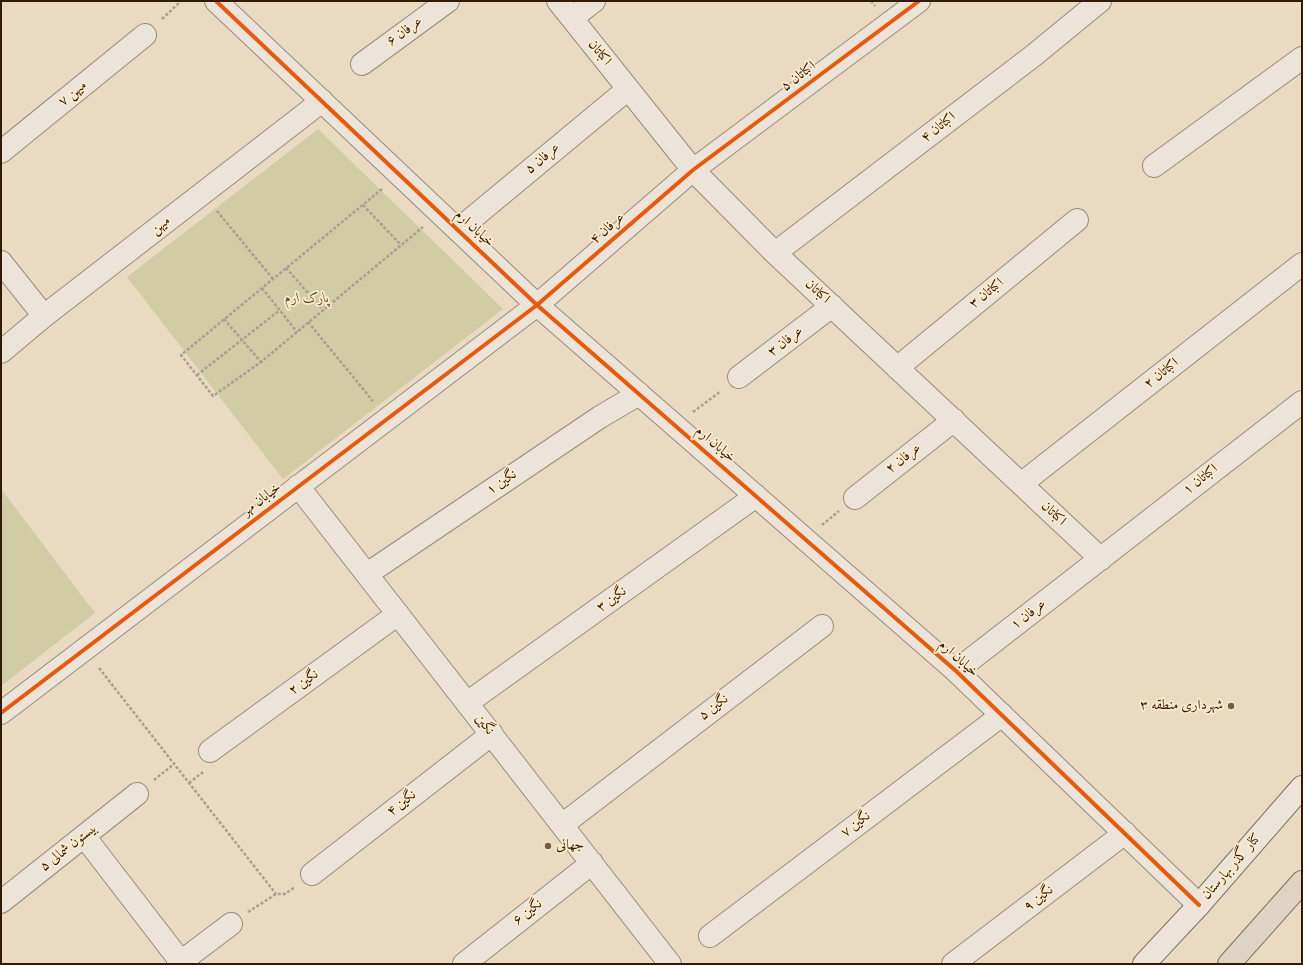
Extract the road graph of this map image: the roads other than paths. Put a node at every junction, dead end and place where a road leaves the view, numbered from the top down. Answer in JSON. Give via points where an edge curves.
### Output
{"nodes":[{"id":1,"x":216,"y":1,"type":"edge"},
{"id":2,"x":448,"y":1,"type":"edge"},
{"id":3,"x":558,"y":1,"type":"edge"},
{"id":4,"x":594,"y":1,"type":"edge"},
{"id":5,"x":919,"y":1,"type":"edge"},
{"id":6,"x":1100,"y":1,"type":"edge"},
{"id":7,"x":572,"y":18,"type":"junction"},
{"id":8,"x":145,"y":35,"type":"road end"},
{"id":9,"x":1302,"y":58,"type":"edge"},
{"id":10,"x":362,"y":64,"type":"dead end"},
{"id":11,"x":628,"y":89,"type":"junction"},
{"id":12,"x":322,"y":101,"type":"junction"},
{"id":13,"x":1,"y":152,"type":"edge"},
{"id":14,"x":1154,"y":166,"type":"dead end"},
{"id":15,"x":693,"y":170,"type":"junction"},
{"id":16,"x":1077,"y":220,"type":"dead end"},
{"id":17,"x":458,"y":230,"type":"junction"},
{"id":18,"x":776,"y":253,"type":"junction"},
{"id":19,"x":1,"y":262,"type":"edge"},
{"id":20,"x":1302,"y":264,"type":"edge"},
{"id":21,"x":537,"y":305,"type":"junction"},
{"id":22,"x":832,"y":306,"type":"junction"},
{"id":23,"x":44,"y":316,"type":"junction"},
{"id":24,"x":1,"y":352,"type":"edge"},
{"id":25,"x":897,"y":368,"type":"junction"},
{"id":26,"x":739,"y":377,"type":"road end"},
{"id":27,"x":639,"y":394,"type":"junction"},
{"id":28,"x":1302,"y":402,"type":"edge"},
{"id":29,"x":954,"y":420,"type":"junction"},
{"id":30,"x":1021,"y":484,"type":"junction"},
{"id":31,"x":298,"y":486,"type":"junction"},
{"id":32,"x":756,"y":496,"type":"junction"},
{"id":33,"x":855,"y":498,"type":"road end"},
{"id":34,"x":1101,"y":559,"type":"junction"},
{"id":35,"x":367,"y":574,"type":"junction"},
{"id":36,"x":398,"y":614,"type":"junction"},
{"id":37,"x":822,"y":626,"type":"dead end"},
{"id":38,"x":956,"y":671,"type":"junction"},
{"id":39,"x":468,"y":704,"type":"junction"},
{"id":40,"x":1,"y":712,"type":"edge"},
{"id":41,"x":1002,"y":715,"type":"junction"},
{"id":42,"x":492,"y":734,"type":"junction"},
{"id":43,"x":210,"y":751,"type":"dead end"},
{"id":44,"x":1302,"y":787,"type":"edge"},
{"id":45,"x":137,"y":794,"type":"dead end"},
{"id":46,"x":562,"y":825,"type":"junction"},
{"id":47,"x":1125,"y":833,"type":"junction"},
{"id":48,"x":84,"y":836,"type":"junction"},
{"id":49,"x":592,"y":863,"type":"junction"},
{"id":50,"x":312,"y":874,"type":"road end"},
{"id":51,"x":1302,"y":882,"type":"edge"},
{"id":52,"x":1,"y":902,"type":"edge"},
{"id":53,"x":1199,"y":905,"type":"junction"},
{"id":54,"x":231,"y":924,"type":"road end"},
{"id":55,"x":710,"y":936,"type":"dead end"},
{"id":56,"x":179,"y":963,"type":"edge"},
{"id":57,"x":464,"y":964,"type":"edge"},
{"id":58,"x":670,"y":964,"type":"edge"},
{"id":59,"x":953,"y":964,"type":"edge"},
{"id":60,"x":1144,"y":964,"type":"edge"},
{"id":61,"x":1229,"y":964,"type":"edge"}],
"edges":[{"from":1,"to":12,"type":"street","name":"خیابان ارم"},
{"from":2,"to":10,"type":"street","name":"عرفان ۶"},
{"from":3,"to":7,"type":"street","name":"اکباتان"},
{"from":4,"to":7,"type":"street"},
{"from":5,"to":15,"type":"street","name":"اکباتان ۵"},
{"from":6,"to":18,"type":"street","name":"اکباتان ۴","via":[[1033,56]]},
{"from":7,"to":11,"type":"street","name":"اکباتان"},
{"from":8,"to":13,"type":"street","name":"میهن ۷"},
{"from":9,"to":14,"type":"street"},
{"from":11,"to":15,"type":"street","name":"اکباتان"},
{"from":11,"to":17,"type":"street","name":"عرفان ۵"},
{"from":12,"to":17,"type":"street","name":"خیابان ارم"},
{"from":12,"to":23,"type":"street","name":"میهن"},
{"from":15,"to":18,"type":"street","name":"اکباتان"},
{"from":15,"to":21,"type":"street","name":"عرفان ۴"},
{"from":16,"to":25,"type":"street","name":"اکباتان ۳"},
{"from":17,"to":21,"type":"street","name":"خیابان ارم"},
{"from":18,"to":22,"type":"street","name":"اکباتان"},
{"from":19,"to":23,"type":"street"},
{"from":20,"to":30,"type":"street","name":"اکباتان ۲"},
{"from":21,"to":27,"type":"street","name":"خیابان ارم"},
{"from":21,"to":31,"type":"street","name":"خیابان مهر"},
{"from":22,"to":25,"type":"street","name":"اکباتان"},
{"from":22,"to":26,"type":"street","name":"عرفان ۳"},
{"from":23,"to":24,"type":"street","name":"میهن"},
{"from":25,"to":29,"type":"street","name":"اکباتان"},
{"from":27,"to":32,"type":"street","name":"خیابان ارم"},
{"from":27,"to":35,"type":"street","name":"نگین ۱","via":[[600,417]]},
{"from":28,"to":34,"type":"street","name":"اکباتان ۱"},
{"from":29,"to":30,"type":"street","name":"اکباتان"},
{"from":29,"to":33,"type":"street","name":"عرفان ۲"},
{"from":30,"to":34,"type":"street","name":"اکباتان"},
{"from":31,"to":35,"type":"street","name":"نگین"},
{"from":31,"to":40,"type":"street","name":"خیابان مهر"},
{"from":32,"to":38,"type":"street","name":"خیابان ارم"},
{"from":32,"to":39,"type":"street","name":"نگین ۳"},
{"from":34,"to":38,"type":"street","name":"عرفان ۱"},
{"from":35,"to":36,"type":"street","name":"نگین"},
{"from":36,"to":39,"type":"street","name":"نگین"},
{"from":36,"to":43,"type":"street","name":"نگین ۲"},
{"from":37,"to":46,"type":"street","name":"نگین ۵"},
{"from":38,"to":41,"type":"street","name":"خیابان ارم"},
{"from":39,"to":42,"type":"street","name":"نگین"},
{"from":41,"to":47,"type":"street","name":"خیابان ارم"},
{"from":41,"to":55,"type":"street","name":"نگین ۷"},
{"from":42,"to":46,"type":"street","name":"نگین"},
{"from":42,"to":50,"type":"street","name":"نگین ۴"},
{"from":44,"to":53,"type":"street","name":"کنار گذر بهارستان"},
{"from":45,"to":48,"type":"street","name":"بیستون شمالی ۵"},
{"from":46,"to":49,"type":"street","name":"نگین"},
{"from":47,"to":53,"type":"street","name":"خیابان ارم"},
{"from":47,"to":59,"type":"street","name":"نگین ۹"},
{"from":48,"to":52,"type":"street","name":"بیستون شمالی ۵"},
{"from":48,"to":56,"type":"street"},
{"from":49,"to":57,"type":"street","name":"نگین ۶"},
{"from":49,"to":58,"type":"street","name":"نگین"},
{"from":51,"to":61,"type":"main road"},
{"from":53,"to":60,"type":"street","name":"کنار گذر بهارستان"},
{"from":54,"to":56,"type":"street"}]}
